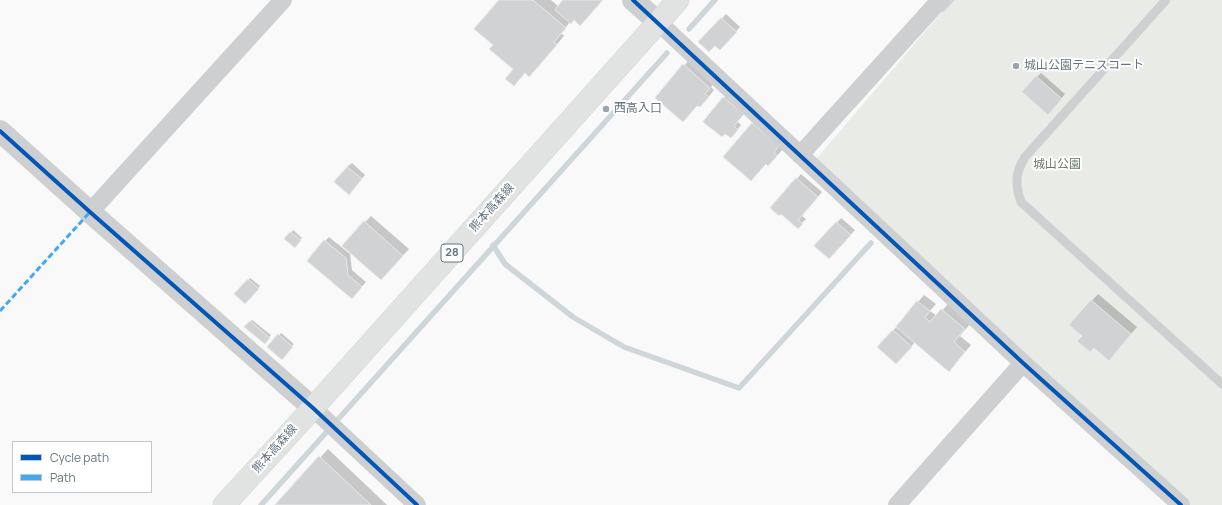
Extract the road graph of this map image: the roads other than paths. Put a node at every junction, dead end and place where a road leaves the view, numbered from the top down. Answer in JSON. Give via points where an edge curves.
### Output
{"nodes":[{"id":1,"x":283,"y":0,"type":"edge"},
{"id":2,"x":633,"y":0,"type":"edge"},
{"id":3,"x":678,"y":0,"type":"edge"},
{"id":4,"x":940,"y":0,"type":"edge"},
{"id":5,"x":1166,"y":0,"type":"edge"},
{"id":6,"x":658,"y":22,"type":"junction"},
{"id":7,"x":0,"y":131,"type":"edge"},
{"id":8,"x":800,"y":155,"type":"junction"},
{"id":9,"x":90,"y":212,"type":"junction"},
{"id":10,"x":1023,"y":363,"type":"junction"},
{"id":11,"x":1222,"y":384,"type":"edge"},
{"id":12,"x":313,"y":408,"type":"junction"},
{"id":13,"x":224,"y":505,"type":"edge"},
{"id":14,"x":417,"y":505,"type":"edge"},
{"id":15,"x":897,"y":505,"type":"edge"},
{"id":16,"x":1181,"y":505,"type":"edge"}],
"edges":[{"from":1,"to":9,"type":"street"},
{"from":2,"to":6,"type":"street"},
{"from":3,"to":6,"type":"main road","name":"熊本高森線","number":"28"},
{"from":4,"to":8,"type":"street"},
{"from":5,"to":11,"type":"lane","via":[[1025,157],[1018,168],[1018,191],[1021,202]]},
{"from":6,"to":8,"type":"street"},
{"from":6,"to":12,"type":"main road","name":"熊本高森線","number":"28"},
{"from":7,"to":9,"type":"street"},
{"from":8,"to":10,"type":"street"},
{"from":9,"to":12,"type":"street"},
{"from":10,"to":15,"type":"street"},
{"from":10,"to":16,"type":"street"},
{"from":12,"to":13,"type":"main road","name":"熊本高森線","number":"28"},
{"from":12,"to":14,"type":"street"}]}
